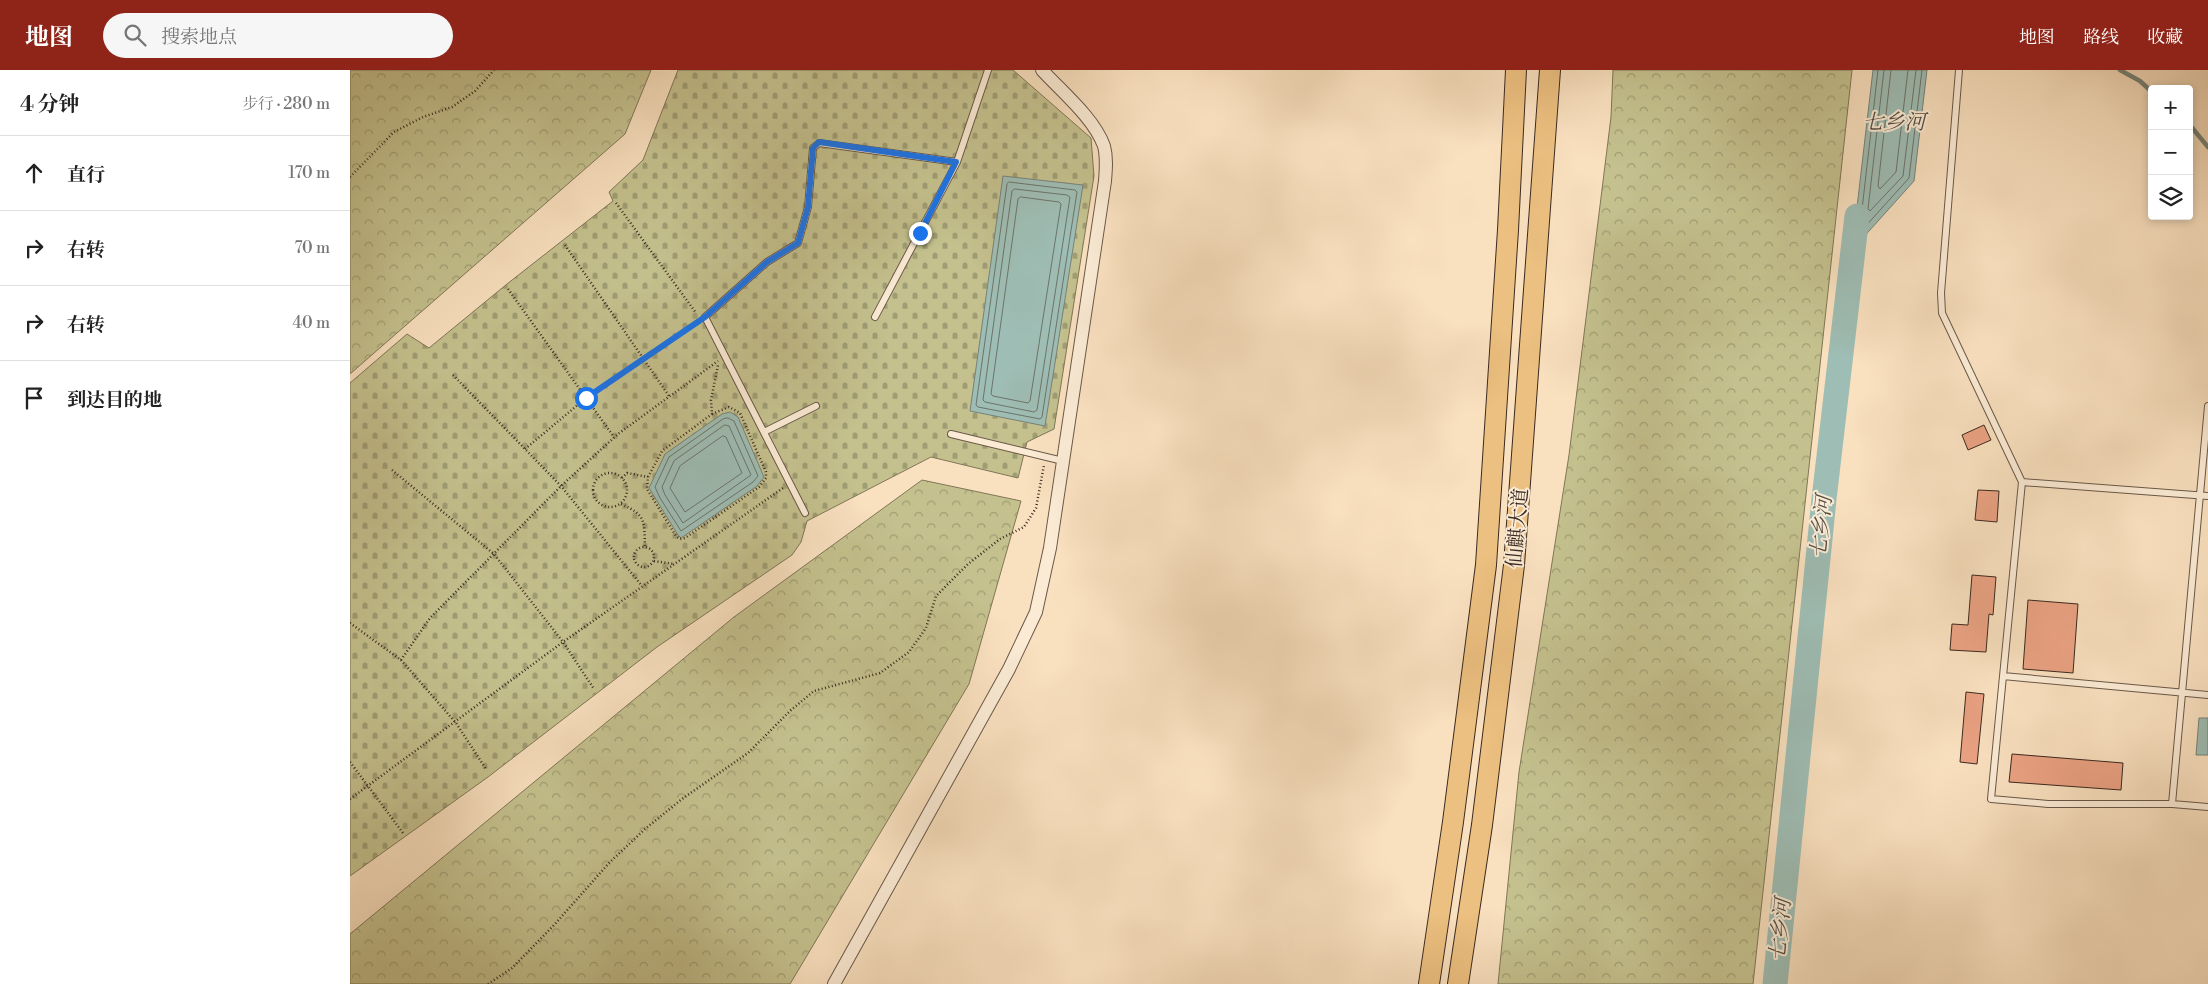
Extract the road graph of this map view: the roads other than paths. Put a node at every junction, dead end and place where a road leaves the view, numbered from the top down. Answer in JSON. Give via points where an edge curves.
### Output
{"nodes":[{"id":1,"x":988,"y":70,"type":"edge"},
{"id":2,"x":1042,"y":70,"type":"edge"},
{"id":3,"x":1516,"y":70,"type":"edge"},
{"id":4,"x":1550,"y":70,"type":"edge"},
{"id":5,"x":1959,"y":70,"type":"edge"},
{"id":6,"x":956,"y":162,"type":"junction"},
{"id":7,"x":875,"y":317,"type":"dead end"},
{"id":8,"x":816,"y":406,"type":"dead end"},
{"id":9,"x":2208,"y":406,"type":"edge"},
{"id":10,"x":764,"y":432,"type":"junction"},
{"id":11,"x":951,"y":434,"type":"dead end"},
{"id":12,"x":1063,"y":461,"type":"junction"},
{"id":13,"x":2022,"y":482,"type":"junction"},
{"id":14,"x":2200,"y":496,"type":"junction"},
{"id":15,"x":2208,"y":496,"type":"edge"},
{"id":16,"x":805,"y":513,"type":"dead end"},
{"id":17,"x":2003,"y":676,"type":"junction"},
{"id":18,"x":2182,"y":693,"type":"junction"},
{"id":19,"x":2208,"y":695,"type":"edge"},
{"id":20,"x":2172,"y":804,"type":"junction"},
{"id":21,"x":2208,"y":807,"type":"edge"},
{"id":22,"x":834,"y":984,"type":"edge"},
{"id":23,"x":1428,"y":984,"type":"edge"},
{"id":24,"x":1458,"y":984,"type":"edge"}],
"edges":[{"from":1,"to":6,"type":"lane"},
{"from":2,"to":12,"type":"street","via":[[1095,130],[1104,145],[1106,159],[1106,181]]},
{"from":3,"to":23,"type":"main road","name":"仙麒大道","via":[[1486,564],[1453,822]]},
{"from":4,"to":24,"type":"main road","name":"仙麒大道","via":[[1514,566],[1482,825]]},
{"from":5,"to":13,"type":"lane","via":[[1942,313]]},
{"from":6,"to":7,"type":"lane"},
{"from":6,"to":10,"type":"lane","via":[[819,142],[813,148],[808,207],[798,243],[767,262],[705,317]]},
{"from":8,"to":10,"type":"lane"},
{"from":9,"to":14,"type":"lane"},
{"from":10,"to":16,"type":"lane"},
{"from":11,"to":12,"type":"lane"},
{"from":12,"to":22,"type":"street","via":[[1050,548],[1036,612],[1009,668]]},
{"from":13,"to":14,"type":"lane"},
{"from":13,"to":17,"type":"lane"},
{"from":14,"to":15,"type":"lane"},
{"from":14,"to":18,"type":"lane"},
{"from":17,"to":18,"type":"lane"},
{"from":17,"to":20,"type":"lane","via":[[1991,799],[2048,804]]},
{"from":18,"to":19,"type":"lane"},
{"from":18,"to":20,"type":"lane"},
{"from":20,"to":21,"type":"lane"}]}
